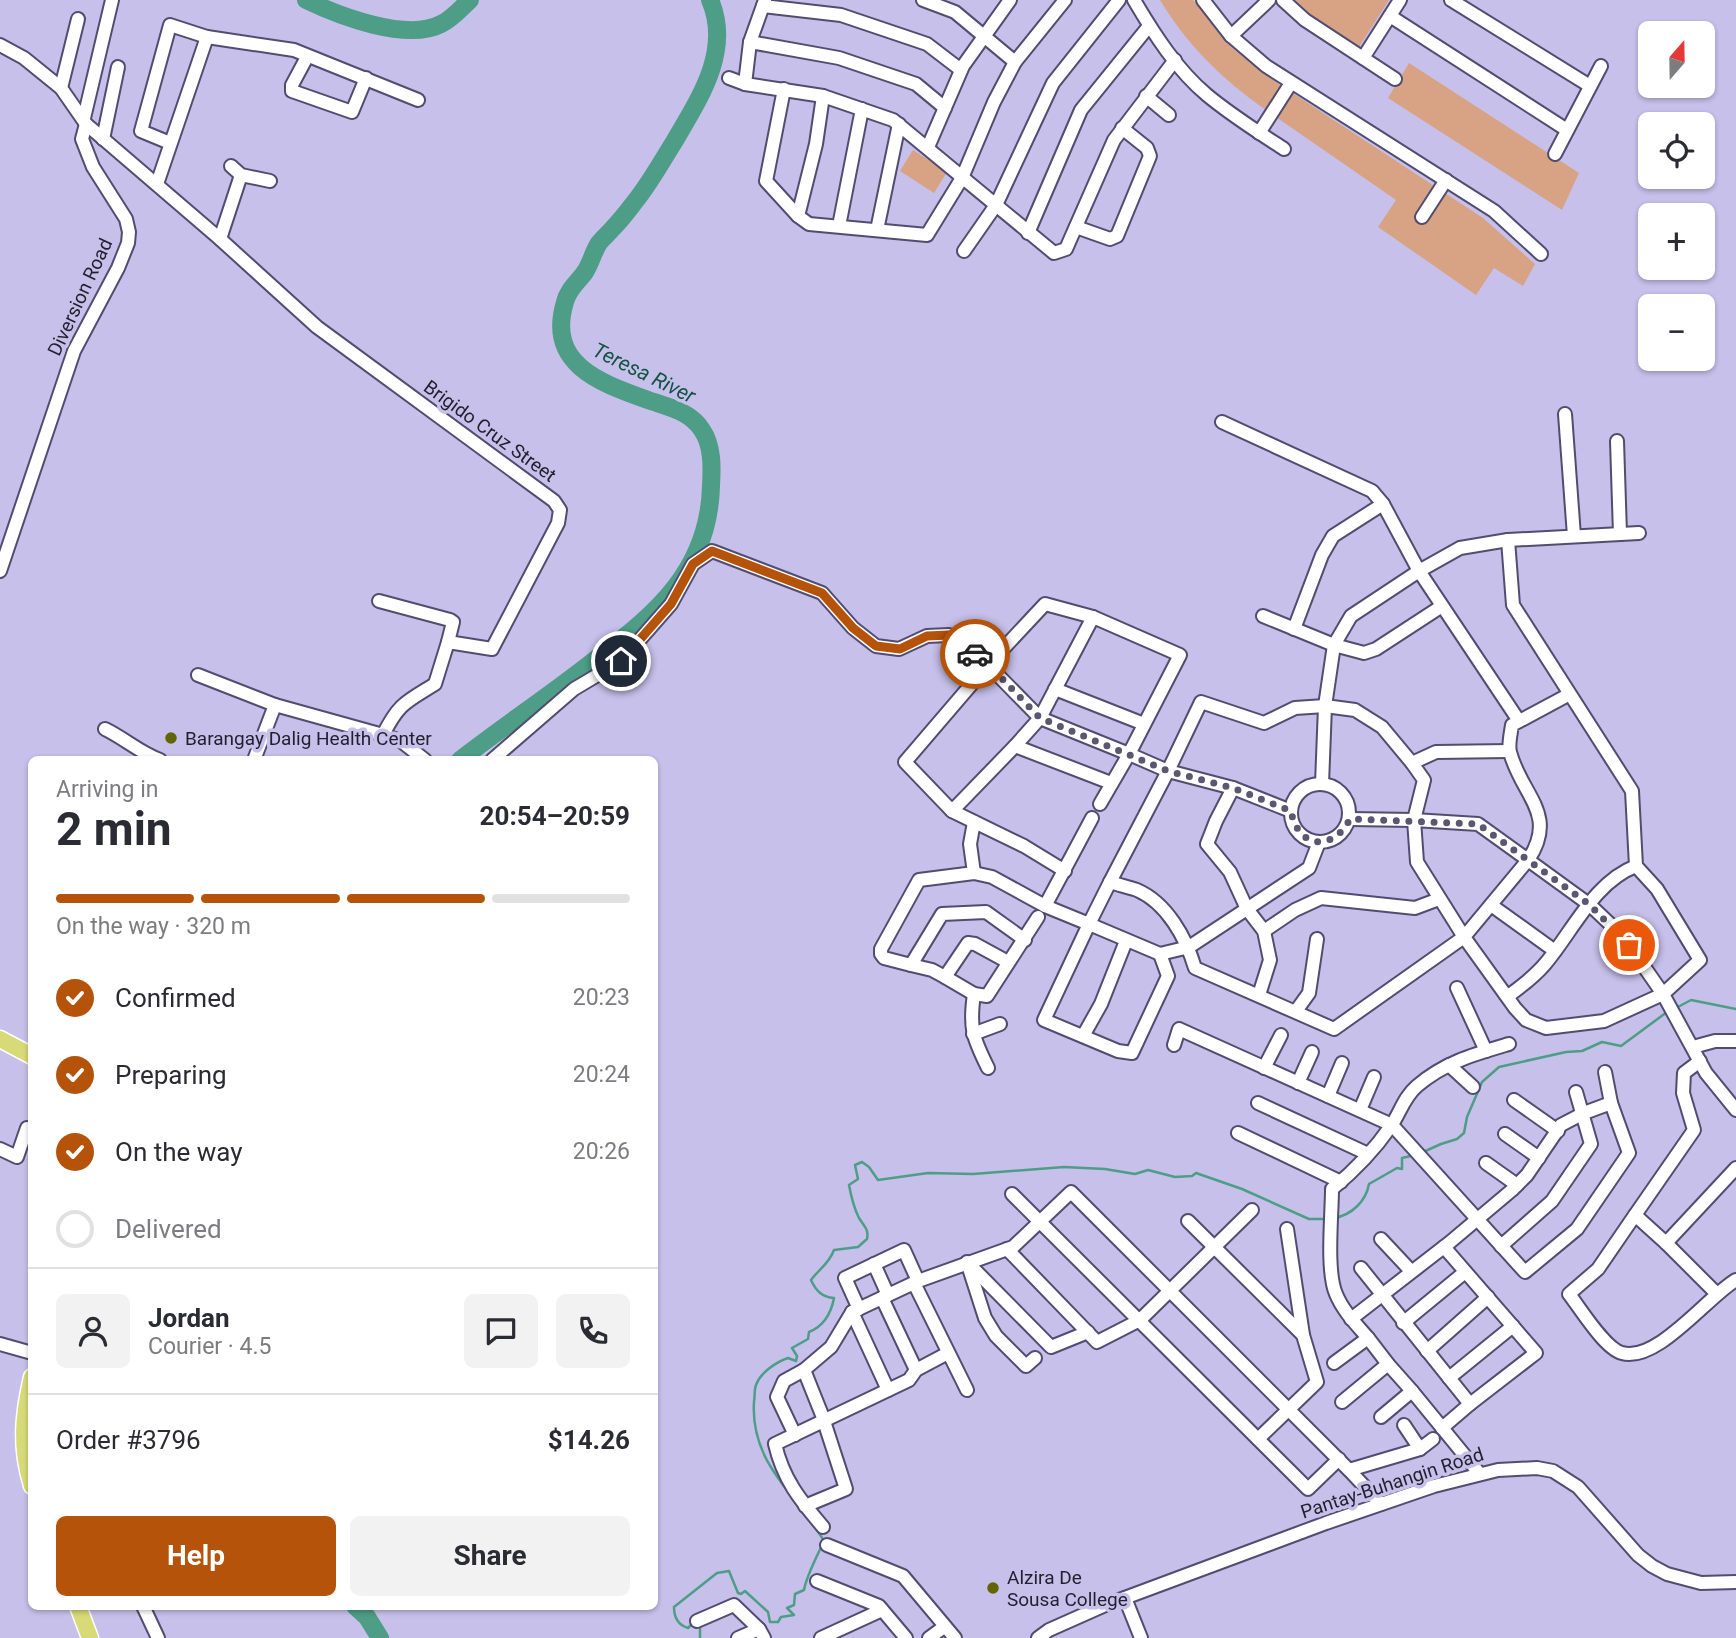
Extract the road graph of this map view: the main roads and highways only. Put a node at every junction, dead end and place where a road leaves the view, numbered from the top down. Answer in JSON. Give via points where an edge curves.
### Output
{"nodes":[{"id":1,"x":0,"y":1039,"type":"edge"},
{"id":2,"x":28,"y":1054,"type":"edge"},
{"id":3,"x":28,"y":1393,"type":"edge"},
{"id":4,"x":28,"y":1467,"type":"edge"},
{"id":5,"x":80,"y":1610,"type":"edge"},
{"id":6,"x":90,"y":1638,"type":"edge"}],
"edges":[{"from":1,"to":2,"type":"main road"},
{"from":3,"to":4,"type":"main road","via":[[22,1438]]},
{"from":5,"to":6,"type":"main road"}]}
